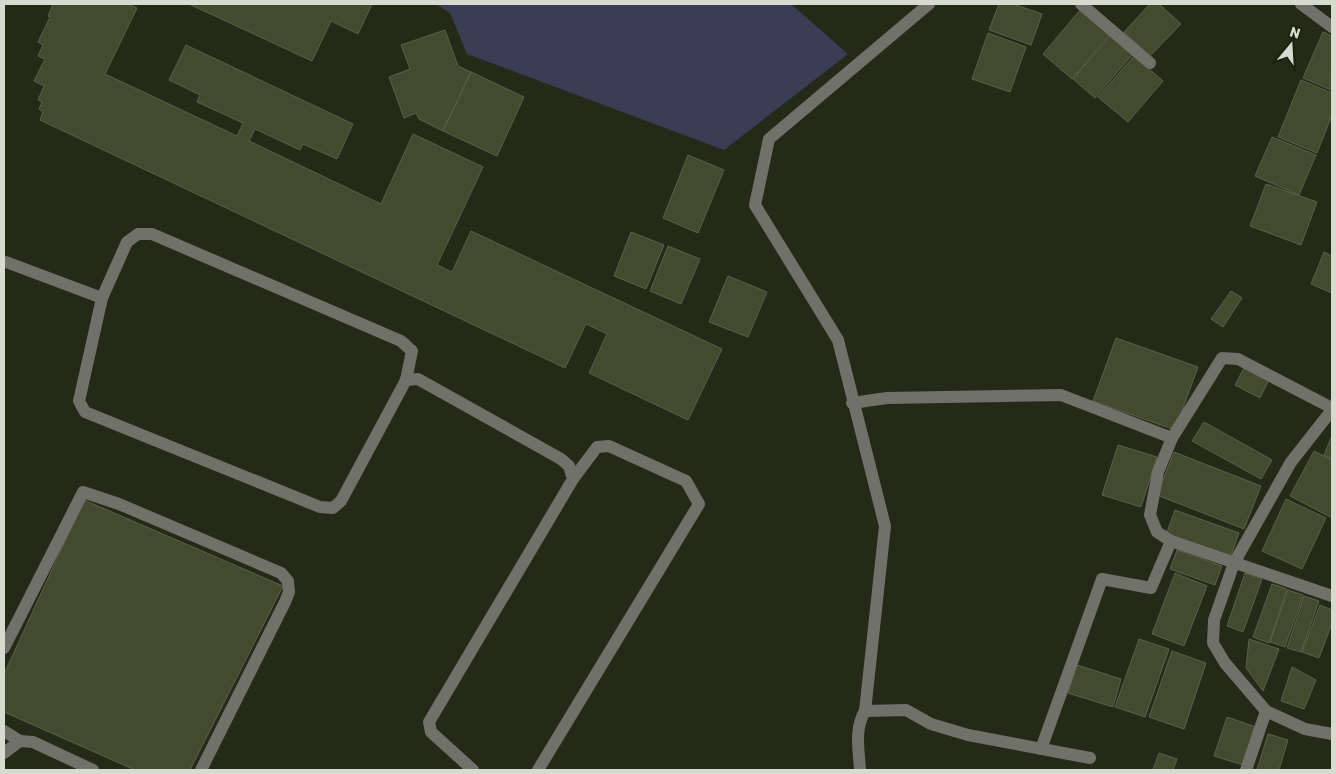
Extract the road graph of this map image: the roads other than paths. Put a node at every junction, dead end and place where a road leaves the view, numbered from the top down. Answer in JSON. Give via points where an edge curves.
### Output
{"nodes":[{"id":1,"x":928,"y":4,"type":"edge"},
{"id":2,"x":1081,"y":4,"type":"edge"},
{"id":3,"x":1301,"y":4,"type":"edge"},
{"id":4,"x":1332,"y":27,"type":"edge"},
{"id":5,"x":1150,"y":62,"type":"dead end"},
{"id":6,"x":6,"y":262,"type":"dead end"},
{"id":7,"x":102,"y":298,"type":"junction"},
{"id":8,"x":406,"y":380,"type":"junction"},
{"id":9,"x":852,"y":403,"type":"junction"},
{"id":10,"x":1332,"y":409,"type":"edge"},
{"id":11,"x":1172,"y":438,"type":"junction"},
{"id":12,"x":573,"y":479,"type":"junction"},
{"id":13,"x":1171,"y":541,"type":"junction"},
{"id":14,"x":1234,"y":563,"type":"junction"},
{"id":15,"x":1332,"y":596,"type":"edge"},
{"id":16,"x":4,"y":648,"type":"edge"},
{"id":17,"x":865,"y":711,"type":"junction"},
{"id":18,"x":1266,"y":711,"type":"junction"},
{"id":19,"x":4,"y":731,"type":"edge"},
{"id":20,"x":1332,"y":734,"type":"edge"},
{"id":21,"x":20,"y":741,"type":"junction"},
{"id":22,"x":1041,"y":749,"type":"junction"},
{"id":23,"x":4,"y":753,"type":"edge"},
{"id":24,"x":1090,"y":758,"type":"dead end"},
{"id":25,"x":93,"y":770,"type":"edge"},
{"id":26,"x":201,"y":770,"type":"edge"},
{"id":27,"x":473,"y":770,"type":"edge"},
{"id":28,"x":538,"y":770,"type":"edge"},
{"id":29,"x":860,"y":770,"type":"edge"},
{"id":30,"x":1246,"y":770,"type":"edge"}],
"edges":[{"from":1,"to":9,"type":"street","via":[[769,139],[755,205],[838,340]]},
{"from":2,"to":5,"type":"street"},
{"from":3,"to":4,"type":"street"},
{"from":6,"to":7,"type":"street"},
{"from":7,"to":8,"type":"street","via":[[127,242],[138,234],[152,234],[402,341],[412,352]]},
{"from":7,"to":8,"type":"street","via":[[79,401],[85,412],[320,507],[333,508],[342,501]]},
{"from":8,"to":12,"type":"street","via":[[418,379],[561,459],[569,466]]},
{"from":9,"to":11,"type":"street","via":[[887,398],[1060,395]]},
{"from":9,"to":17,"type":"street","via":[[885,526]]},
{"from":10,"to":11,"type":"street","via":[[1238,359],[1222,358]]},
{"from":10,"to":14,"type":"street","via":[[1292,462]]},
{"from":11,"to":13,"type":"street","via":[[1158,472],[1150,515],[1158,532]]},
{"from":12,"to":27,"type":"street","via":[[429,722],[431,732]]},
{"from":12,"to":28,"type":"street","via":[[597,447],[609,446],[686,481],[699,504]]},
{"from":13,"to":14,"type":"street"},
{"from":13,"to":22,"type":"street","via":[[1151,588],[1102,579]]},
{"from":14,"to":15,"type":"street"},
{"from":14,"to":18,"type":"street","via":[[1214,620],[1213,642],[1225,663]]},
{"from":16,"to":26,"type":"street","via":[[83,492],[119,504],[281,573],[288,581],[289,592],[285,602]]},
{"from":17,"to":22,"type":"street","via":[[906,710],[931,724],[968,735]]},
{"from":17,"to":29,"type":"street","via":[[858,734]]},
{"from":18,"to":20,"type":"street","via":[[1305,729]]},
{"from":18,"to":30,"type":"street"},
{"from":19,"to":21,"type":"street"},
{"from":21,"to":23,"type":"street"},
{"from":21,"to":25,"type":"street","via":[[33,742]]},
{"from":22,"to":24,"type":"street"}]}
